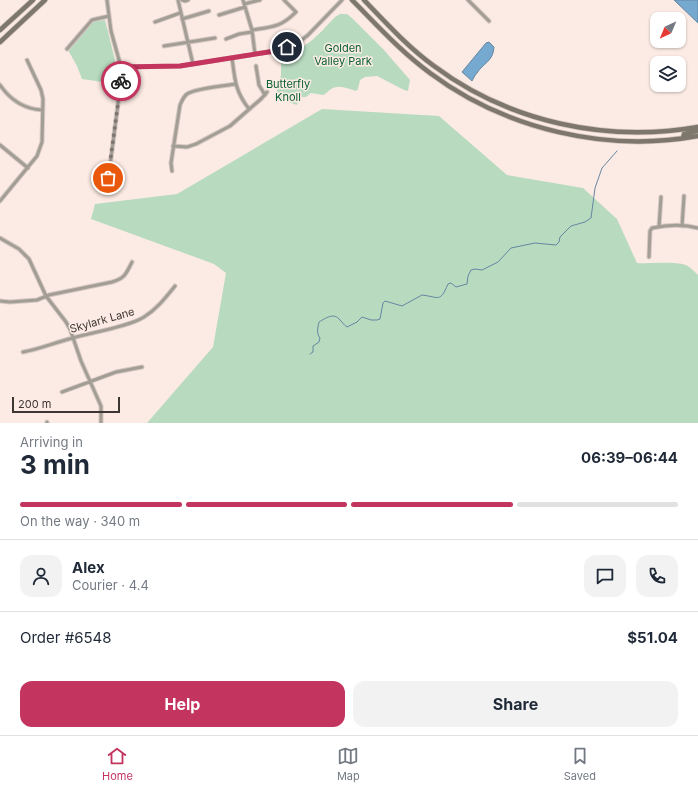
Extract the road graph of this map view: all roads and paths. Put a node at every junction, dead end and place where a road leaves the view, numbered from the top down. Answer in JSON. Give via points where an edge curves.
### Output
{"nodes":[{"id":1,"x":33,"y":0,"type":"edge"},
{"id":2,"x":45,"y":0,"type":"edge"},
{"id":3,"x":107,"y":0,"type":"edge"},
{"id":4,"x":178,"y":0,"type":"edge"},
{"id":5,"x":182,"y":0,"type":"edge"},
{"id":6,"x":188,"y":0,"type":"edge"},
{"id":7,"x":242,"y":0,"type":"edge"},
{"id":8,"x":260,"y":0,"type":"edge"},
{"id":9,"x":284,"y":0,"type":"edge"},
{"id":10,"x":342,"y":0,"type":"edge"},
{"id":11,"x":352,"y":0,"type":"edge"},
{"id":12,"x":364,"y":0,"type":"edge"},
{"id":13,"x":468,"y":0,"type":"edge"},
{"id":14,"x":244,"y":5,"type":"junction"},
{"id":15,"x":209,"y":12,"type":"dead end"},
{"id":16,"x":180,"y":13,"type":"junction"},
{"id":17,"x":218,"y":15,"type":"dead end"},
{"id":18,"x":109,"y":16,"type":"junction"},
{"id":19,"x":182,"y":19,"type":"junction"},
{"id":20,"x":489,"y":21,"type":"dead end"},
{"id":21,"x":155,"y":22,"type":"dead end"},
{"id":22,"x":0,"y":30,"type":"edge"},
{"id":23,"x":252,"y":31,"type":"junction"},
{"id":24,"x":214,"y":38,"type":"dead end"},
{"id":25,"x":226,"y":39,"type":"dead end"},
{"id":26,"x":0,"y":42,"type":"edge"},
{"id":27,"x":189,"y":42,"type":"junction"},
{"id":28,"x":164,"y":46,"type":"dead end"},
{"id":29,"x":67,"y":49,"type":"dead end"},
{"id":30,"x":255,"y":54,"type":"junction"},
{"id":31,"x":232,"y":58,"type":"junction"},
{"id":32,"x":27,"y":60,"type":"dead end"},
{"id":33,"x":193,"y":64,"type":"junction"},
{"id":34,"x":256,"y":66,"type":"dead end"},
{"id":35,"x":121,"y":67,"type":"junction"},
{"id":36,"x":236,"y":84,"type":"junction"},
{"id":37,"x":0,"y":85,"type":"edge"},
{"id":38,"x":249,"y":109,"type":"junction"},
{"id":39,"x":42,"y":110,"type":"junction"},
{"id":40,"x":698,"y":127,"type":"edge"},
{"id":41,"x":698,"y":131,"type":"edge"},
{"id":42,"x":698,"y":136,"type":"edge"},
{"id":43,"x":683,"y":138,"type":"junction"},
{"id":44,"x":0,"y":145,"type":"edge"},
{"id":45,"x":173,"y":146,"type":"junction"},
{"id":46,"x":28,"y":168,"type":"junction"},
{"id":47,"x":172,"y":171,"type":"dead end"},
{"id":48,"x":109,"y":186,"type":"dead end"},
{"id":49,"x":661,"y":196,"type":"dead end"},
{"id":50,"x":684,"y":196,"type":"dead end"},
{"id":51,"x":0,"y":200,"type":"edge"},
{"id":52,"x":682,"y":226,"type":"junction"},
{"id":53,"x":659,"y":227,"type":"junction"},
{"id":54,"x":698,"y":228,"type":"edge"},
{"id":55,"x":0,"y":238,"type":"edge"},
{"id":56,"x":649,"y":257,"type":"dead end"},
{"id":57,"x":132,"y":262,"type":"dead end"},
{"id":58,"x":175,"y":286,"type":"dead end"},
{"id":59,"x":46,"y":296,"type":"junction"},
{"id":60,"x":0,"y":301,"type":"edge"},
{"id":61,"x":72,"y":338,"type":"junction"},
{"id":62,"x":23,"y":352,"type":"dead end"},
{"id":63,"x":142,"y":367,"type":"dead end"},
{"id":64,"x":90,"y":381,"type":"junction"},
{"id":65,"x":62,"y":392,"type":"dead end"},
{"id":66,"x":101,"y":423,"type":"edge"}],
"edges":[{"from":1,"to":22,"type":"main road"},
{"from":2,"to":26,"type":"main road"},
{"from":3,"to":18,"type":"street"},
{"from":4,"to":16,"type":"street"},
{"from":5,"to":6,"type":"street"},
{"from":7,"to":14,"type":"street"},
{"from":8,"to":14,"type":"street"},
{"from":9,"to":23,"type":"street","via":[[296,12],[284,23]]},
{"from":10,"to":30,"type":"street","via":[[315,30],[298,43],[275,51]]},
{"from":11,"to":43,"type":"main road","via":[[430,73],[469,98],[500,113],[548,130],[596,139],[651,141]]},
{"from":12,"to":40,"type":"main road","via":[[400,37],[435,66],[476,92],[511,109],[551,122],[596,130],[650,132]]},
{"from":13,"to":20,"type":"street"},
{"from":14,"to":17,"type":"street"},
{"from":14,"to":23,"type":"street"},
{"from":15,"to":19,"type":"street"},
{"from":16,"to":19,"type":"street"},
{"from":16,"to":21,"type":"street"},
{"from":18,"to":29,"type":"street","via":[[92,20]]},
{"from":18,"to":35,"type":"street"},
{"from":19,"to":27,"type":"street"},
{"from":23,"to":25,"type":"street"},
{"from":23,"to":30,"type":"street"},
{"from":24,"to":27,"type":"street"},
{"from":27,"to":28,"type":"street"},
{"from":27,"to":33,"type":"street"},
{"from":30,"to":31,"type":"street"},
{"from":31,"to":33,"type":"street"},
{"from":31,"to":36,"type":"street"},
{"from":32,"to":39,"type":"street","via":[[41,90]]},
{"from":33,"to":35,"type":"street"},
{"from":34,"to":38,"type":"street","via":[[259,85],[266,93]]},
{"from":35,"to":48,"type":"street"},
{"from":36,"to":38,"type":"street","via":[[241,99]]},
{"from":36,"to":45,"type":"street","via":[[187,94],[180,105]]},
{"from":37,"to":39,"type":"street","via":[[20,104],[32,110]]},
{"from":38,"to":45,"type":"street","via":[[230,126],[196,144],[187,147]]},
{"from":39,"to":46,"type":"street","via":[[40,149],[38,156]]},
{"from":41,"to":43,"type":"main road","via":[[684,134]]},
{"from":42,"to":43,"type":"main road"},
{"from":44,"to":46,"type":"street"},
{"from":45,"to":47,"type":"street"},
{"from":46,"to":51,"type":"street"},
{"from":49,"to":53,"type":"street"},
{"from":50,"to":52,"type":"street"},
{"from":52,"to":53,"type":"street"},
{"from":52,"to":54,"type":"street"},
{"from":53,"to":56,"type":"street","via":[[650,230]]},
{"from":55,"to":59,"type":"street","via":[[19,248],[29,258]]},
{"from":57,"to":59,"type":"street","via":[[126,275],[121,279]]},
{"from":58,"to":61,"type":"street","name":"Skylark Lane","via":[[158,306],[144,317]]},
{"from":59,"to":60,"type":"street","via":[[37,300]]},
{"from":59,"to":61,"type":"street","via":[[66,322]]},
{"from":61,"to":62,"type":"street","name":"Skylark Lane"},
{"from":61,"to":64,"type":"street"},
{"from":63,"to":64,"type":"street"},
{"from":64,"to":65,"type":"street"},
{"from":64,"to":66,"type":"street","via":[[101,406]]}]}
